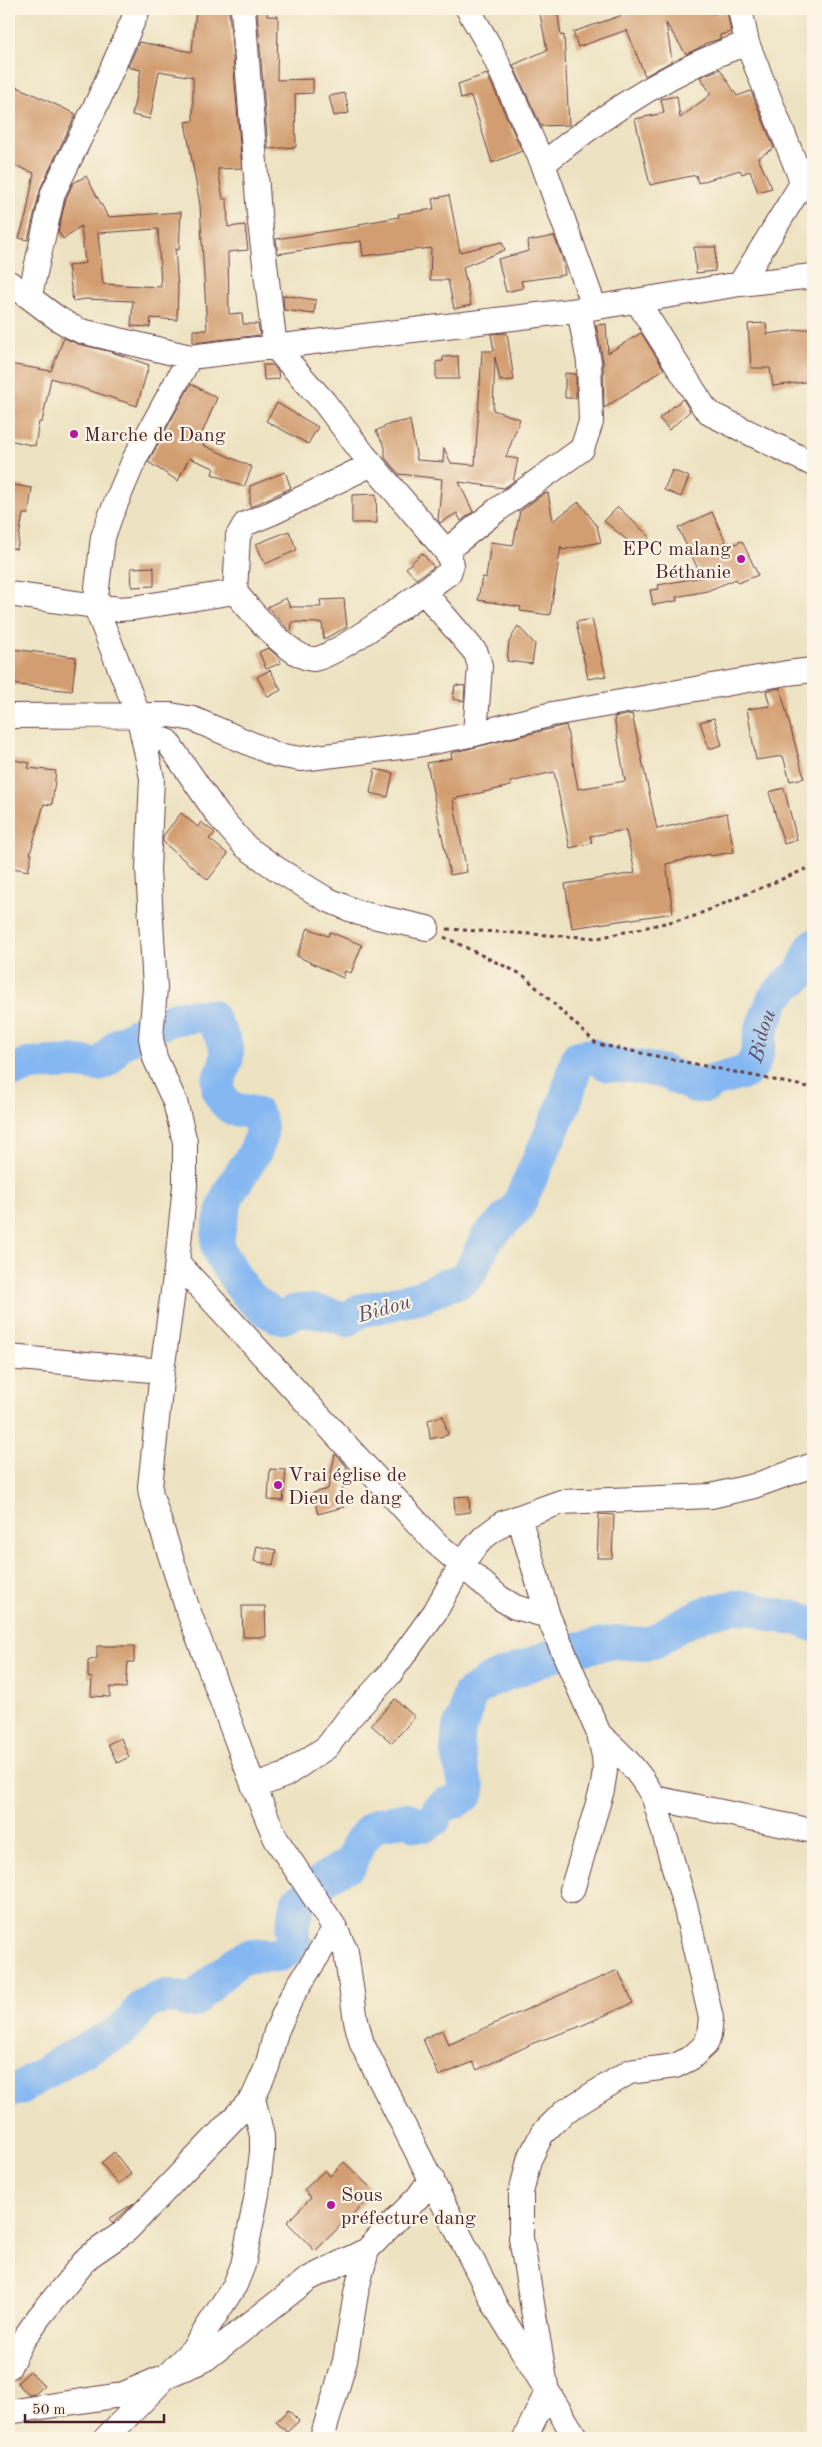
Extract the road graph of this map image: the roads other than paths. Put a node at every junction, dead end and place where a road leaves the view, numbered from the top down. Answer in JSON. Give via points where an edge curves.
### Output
{"nodes":[{"id":1,"x":138,"y":9,"type":"edge"},
{"id":2,"x":243,"y":9,"type":"edge"},
{"id":3,"x":468,"y":9,"type":"edge"},
{"id":4,"x":740,"y":9,"type":"edge"},
{"id":5,"x":747,"y":43,"type":"junction"},
{"id":6,"x":543,"y":164,"type":"junction"},
{"id":7,"x":808,"y":173,"type":"edge"},
{"id":8,"x":813,"y":276,"type":"edge"},
{"id":9,"x":9,"y":283,"type":"edge"},
{"id":10,"x":740,"y":284,"type":"junction"},
{"id":11,"x":30,"y":296,"type":"junction"},
{"id":12,"x":637,"y":301,"type":"junction"},
{"id":13,"x":586,"y":308,"type":"junction"},
{"id":14,"x":275,"y":347,"type":"junction"},
{"id":15,"x":190,"y":357,"type":"junction"},
{"id":16,"x":372,"y":464,"type":"junction"},
{"id":17,"x":813,"y":464,"type":"edge"},
{"id":18,"x":446,"y":551,"type":"junction"},
{"id":19,"x":235,"y":592,"type":"junction"},
{"id":20,"x":422,"y":592,"type":"junction"},
{"id":21,"x":9,"y":594,"type":"edge"},
{"id":22,"x":95,"y":605,"type":"junction"},
{"id":23,"x":813,"y":670,"type":"edge"},
{"id":24,"x":9,"y":716,"type":"edge"},
{"id":25,"x":140,"y":724,"type":"junction"},
{"id":26,"x":475,"y":734,"type":"junction"},
{"id":27,"x":426,"y":928,"type":"road end"},
{"id":28,"x":177,"y":1262,"type":"junction"},
{"id":29,"x":9,"y":1357,"type":"edge"},
{"id":30,"x":162,"y":1371,"type":"junction"},
{"id":31,"x":813,"y":1465,"type":"edge"},
{"id":32,"x":519,"y":1517,"type":"junction"},
{"id":33,"x":461,"y":1564,"type":"junction"},
{"id":34,"x":548,"y":1616,"type":"junction"},
{"id":35,"x":599,"y":1734,"type":"junction"},
{"id":36,"x":254,"y":1787,"type":"junction"},
{"id":37,"x":654,"y":1798,"type":"junction"},
{"id":38,"x":813,"y":1831,"type":"edge"},
{"id":39,"x":572,"y":1890,"type":"dead end"},
{"id":40,"x":335,"y":1928,"type":"junction"},
{"id":41,"x":253,"y":2098,"type":"junction"},
{"id":42,"x":432,"y":2178,"type":"junction"},
{"id":43,"x":368,"y":2250,"type":"junction"},
{"id":44,"x":9,"y":2367,"type":"edge"},
{"id":45,"x":173,"y":2371,"type":"junction"},
{"id":46,"x":547,"y":2392,"type":"junction"},
{"id":47,"x":87,"y":2401,"type":"junction"},
{"id":48,"x":9,"y":2412,"type":"edge"},
{"id":49,"x":107,"y":2436,"type":"edge"},
{"id":50,"x":322,"y":2438,"type":"edge"},
{"id":51,"x":525,"y":2438,"type":"edge"},
{"id":52,"x":576,"y":2438,"type":"edge"}],
"edges":[{"from":1,"to":11,"type":"street","via":[[53,194]]},
{"from":2,"to":14,"type":"street","via":[[258,204]]},
{"from":3,"to":6,"type":"street"},
{"from":4,"to":5,"type":"street"},
{"from":5,"to":6,"type":"street","via":[[711,56],[647,92],[569,142]]},
{"from":5,"to":7,"type":"street"},
{"from":6,"to":13,"type":"street"},
{"from":7,"to":10,"type":"street"},
{"from":8,"to":10,"type":"street"},
{"from":9,"to":11,"type":"street"},
{"from":10,"to":12,"type":"street"},
{"from":11,"to":15,"type":"street","via":[[65,324],[82,331]]},
{"from":12,"to":13,"type":"street"},
{"from":12,"to":17,"type":"street","via":[[711,414]]},
{"from":13,"to":14,"type":"street"},
{"from":13,"to":18,"type":"street","via":[[591,422],[582,449]]},
{"from":14,"to":15,"type":"street"},
{"from":14,"to":16,"type":"street","via":[[324,402]]},
{"from":15,"to":22,"type":"street","via":[[135,458],[110,517],[103,537]]},
{"from":16,"to":18,"type":"street"},
{"from":16,"to":19,"type":"street","via":[[245,524],[238,536]]},
{"from":18,"to":20,"type":"street","via":[[452,564],[449,573]]},
{"from":19,"to":20,"type":"street","via":[[263,625],[283,642],[313,659],[342,647]]},
{"from":19,"to":22,"type":"street","via":[[133,608]]},
{"from":20,"to":26,"type":"street","via":[[476,653],[480,666]]},
{"from":21,"to":22,"type":"street"},
{"from":22,"to":25,"type":"street"},
{"from":23,"to":26,"type":"street","via":[[552,714]]},
{"from":24,"to":25,"type":"street"},
{"from":25,"to":26,"type":"street","via":[[171,715],[193,719],[277,755],[301,759],[417,745]]},
{"from":25,"to":27,"type":"street","via":[[167,741],[218,815],[246,847],[326,899],[359,914]]},
{"from":25,"to":28,"type":"street","via":[[152,778],[148,870],[156,988],[151,1038],[155,1058],[175,1102],[185,1142],[185,1186]]},
{"from":28,"to":30,"type":"street"},
{"from":28,"to":33,"type":"street","via":[[436,1543]]},
{"from":29,"to":30,"type":"street"},
{"from":30,"to":36,"type":"street","via":[[150,1492],[187,1607]]},
{"from":31,"to":32,"type":"street","via":[[754,1486],[710,1496],[561,1502]]},
{"from":32,"to":33,"type":"street","via":[[503,1523],[484,1537]]},
{"from":32,"to":34,"type":"street"},
{"from":33,"to":34,"type":"street","via":[[515,1607]]},
{"from":33,"to":36,"type":"street","via":[[435,1612],[389,1675],[327,1747],[286,1775]]},
{"from":34,"to":35,"type":"street"},
{"from":35,"to":37,"type":"street","via":[[628,1760]]},
{"from":35,"to":39,"type":"street","via":[[605,1771],[602,1790]]},
{"from":36,"to":40,"type":"street","via":[[276,1839]]},
{"from":37,"to":38,"type":"street"},
{"from":37,"to":46,"type":"street","via":[[686,1909],[711,2018],[709,2035],[706,2044],[692,2058],[675,2066],[629,2072],[564,2112],[542,2134],[529,2160],[521,2194],[521,2238]]},
{"from":40,"to":41,"type":"street","via":[[292,1996]]},
{"from":40,"to":42,"type":"street","via":[[346,1952],[362,2044]]},
{"from":41,"to":44,"type":"street","via":[[127,2230],[88,2257],[77,2269],[21,2343]]},
{"from":41,"to":45,"type":"street","via":[[262,2136],[262,2152],[243,2264],[235,2285],[194,2348]]},
{"from":42,"to":43,"type":"street"},
{"from":42,"to":46,"type":"street","via":[[497,2309]]},
{"from":43,"to":45,"type":"street","via":[[308,2279],[204,2360]]},
{"from":43,"to":50,"type":"street","via":[[356,2293],[344,2361]]},
{"from":45,"to":47,"type":"street","via":[[121,2395]]},
{"from":45,"to":49,"type":"street"},
{"from":46,"to":51,"type":"street"},
{"from":46,"to":52,"type":"street"},
{"from":47,"to":48,"type":"street"},
{"from":47,"to":49,"type":"street"}]}
